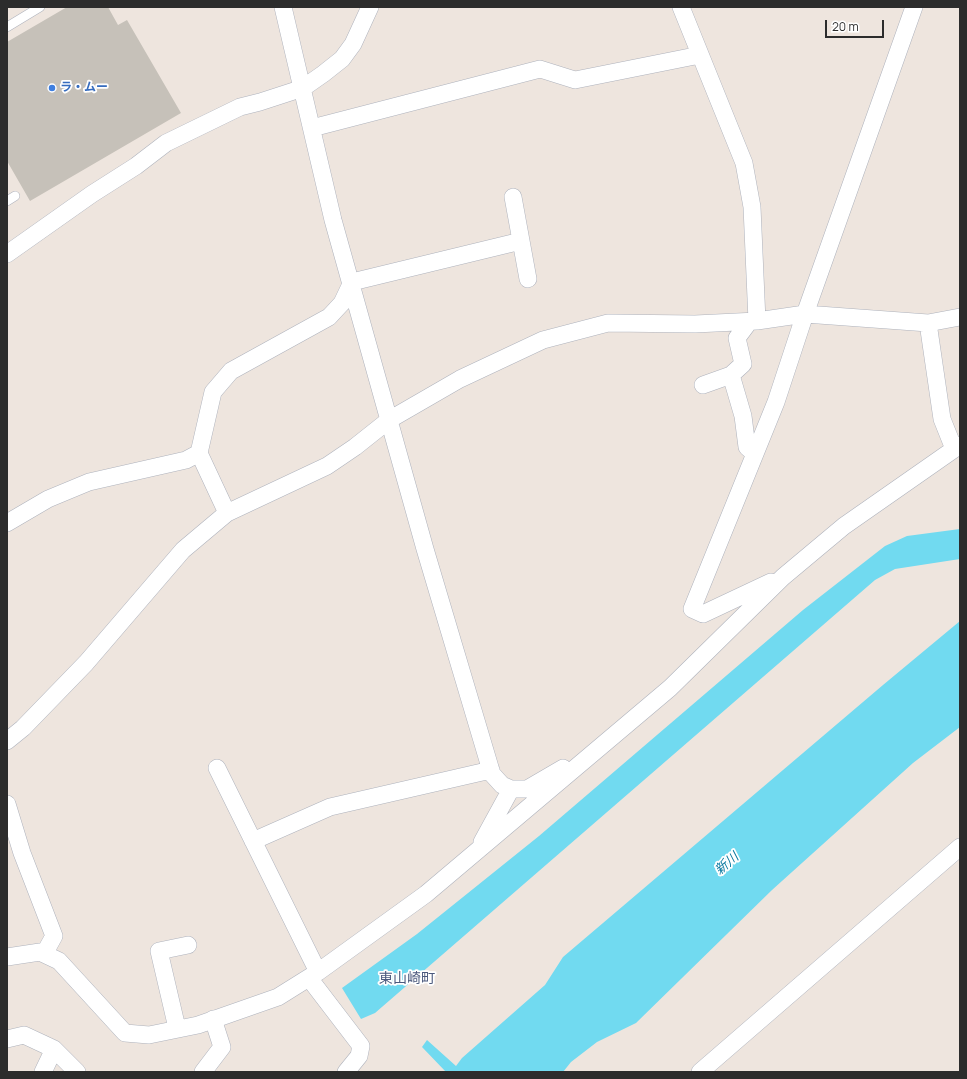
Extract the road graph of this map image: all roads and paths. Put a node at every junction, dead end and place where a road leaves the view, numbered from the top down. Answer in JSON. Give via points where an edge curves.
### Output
{"nodes":[{"id":1,"x":40,"y":7,"type":"edge"},
{"id":2,"x":283,"y":7,"type":"edge"},
{"id":3,"x":370,"y":7,"type":"edge"},
{"id":4,"x":681,"y":7,"type":"edge"},
{"id":5,"x":914,"y":7,"type":"edge"},
{"id":6,"x":7,"y":27,"type":"edge"},
{"id":7,"x":700,"y":55,"type":"junction"},
{"id":8,"x":303,"y":88,"type":"junction"},
{"id":9,"x":312,"y":128,"type":"junction"},
{"id":10,"x":513,"y":197,"type":"dead end"},
{"id":11,"x":521,"y":241,"type":"junction"},
{"id":12,"x":7,"y":254,"type":"edge"},
{"id":13,"x":528,"y":279,"type":"dead end"},
{"id":14,"x":352,"y":282,"type":"junction"},
{"id":15,"x":805,"y":314,"type":"junction"},
{"id":16,"x":960,"y":317,"type":"edge"},
{"id":17,"x":753,"y":322,"type":"junction"},
{"id":18,"x":928,"y":323,"type":"junction"},
{"id":19,"x":731,"y":375,"type":"junction"},
{"id":20,"x":704,"y":385,"type":"dead end"},
{"id":21,"x":389,"y":420,"type":"junction"},
{"id":22,"x":957,"y":447,"type":"edge"},
{"id":23,"x":199,"y":453,"type":"junction"},
{"id":24,"x":755,"y":454,"type":"junction"},
{"id":25,"x":227,"y":513,"type":"junction"},
{"id":26,"x":7,"y":523,"type":"edge"},
{"id":27,"x":783,"y":577,"type":"junction"},
{"id":28,"x":7,"y":741,"type":"edge"},
{"id":29,"x":599,"y":748,"type":"junction"},
{"id":30,"x":217,"y":768,"type":"dead end"},
{"id":31,"x":491,"y":770,"type":"junction"},
{"id":32,"x":511,"y":789,"type":"junction"},
{"id":33,"x":7,"y":804,"type":"edge"},
{"id":34,"x":253,"y":841,"type":"junction"},
{"id":35,"x":960,"y":847,"type":"edge"},
{"id":36,"x":476,"y":852,"type":"junction"},
{"id":37,"x":188,"y":945,"type":"dead end"},
{"id":38,"x":44,"y":954,"type":"junction"},
{"id":39,"x":7,"y":957,"type":"edge"},
{"id":40,"x":313,"y":975,"type":"junction"},
{"id":41,"x":213,"y":1019,"type":"junction"},
{"id":42,"x":177,"y":1028,"type":"junction"},
{"id":43,"x":7,"y":1039,"type":"edge"},
{"id":44,"x":54,"y":1049,"type":"junction"},
{"id":45,"x":43,"y":1072,"type":"edge"},
{"id":46,"x":77,"y":1072,"type":"edge"},
{"id":47,"x":203,"y":1072,"type":"edge"},
{"id":48,"x":346,"y":1072,"type":"edge"},
{"id":49,"x":700,"y":1072,"type":"edge"}],
"edges":[{"from":1,"to":6,"type":"lane"},
{"from":2,"to":8,"type":"street"},
{"from":3,"to":8,"type":"street","via":[[353,44],[342,59]]},
{"from":4,"to":7,"type":"street"},
{"from":5,"to":15,"type":"street"},
{"from":7,"to":9,"type":"street","via":[[575,80],[540,69]]},
{"from":7,"to":17,"type":"street","via":[[744,162],[752,207]]},
{"from":8,"to":9,"type":"street"},
{"from":8,"to":12,"type":"street","via":[[240,107],[166,143]]},
{"from":9,"to":14,"type":"street"},
{"from":10,"to":11,"type":"street"},
{"from":11,"to":13,"type":"street"},
{"from":11,"to":14,"type":"street"},
{"from":14,"to":21,"type":"street"},
{"from":14,"to":23,"type":"street","via":[[342,303],[329,317],[231,371],[213,392]]},
{"from":15,"to":17,"type":"street"},
{"from":15,"to":18,"type":"street"},
{"from":15,"to":24,"type":"street","via":[[776,402]]},
{"from":16,"to":18,"type":"street"},
{"from":17,"to":19,"type":"street","via":[[737,338],[743,364]]},
{"from":17,"to":21,"type":"street","via":[[608,323],[543,340],[460,378]]},
{"from":18,"to":22,"type":"street","via":[[942,419]]},
{"from":19,"to":20,"type":"street"},
{"from":19,"to":24,"type":"street","via":[[743,416],[747,447]]},
{"from":21,"to":25,"type":"street","via":[[327,466]]},
{"from":21,"to":31,"type":"street"},
{"from":22,"to":27,"type":"street","via":[[844,526]]},
{"from":23,"to":25,"type":"street"},
{"from":23,"to":26,"type":"street","via":[[186,460],[89,482],[48,499]]},
{"from":24,"to":27,"type":"street","via":[[692,609],[703,614]]},
{"from":25,"to":28,"type":"street","via":[[183,550],[86,663]]},
{"from":27,"to":29,"type":"street","via":[[670,688]]},
{"from":29,"to":32,"type":"street","via":[[527,789]]},
{"from":29,"to":36,"type":"street"},
{"from":30,"to":34,"type":"street"},
{"from":31,"to":32,"type":"street","via":[[502,785]]},
{"from":31,"to":34,"type":"street","via":[[330,807]]},
{"from":32,"to":36,"type":"street"},
{"from":33,"to":38,"type":"street","via":[[22,853],[54,936]]},
{"from":34,"to":40,"type":"street"},
{"from":35,"to":49,"type":"street"},
{"from":36,"to":40,"type":"street","via":[[426,894]]},
{"from":37,"to":42,"type":"street","via":[[159,952]]},
{"from":38,"to":39,"type":"street","via":[[40,952]]},
{"from":38,"to":42,"type":"street","via":[[59,961],[125,1033],[149,1035]]},
{"from":40,"to":41,"type":"street","via":[[278,997]]},
{"from":40,"to":48,"type":"street","via":[[361,1046],[359,1056]]},
{"from":41,"to":42,"type":"street","via":[[198,1025]]},
{"from":41,"to":47,"type":"street","via":[[222,1047]]},
{"from":43,"to":44,"type":"street","via":[[24,1035]]},
{"from":44,"to":45,"type":"street"},
{"from":44,"to":46,"type":"street"}]}
